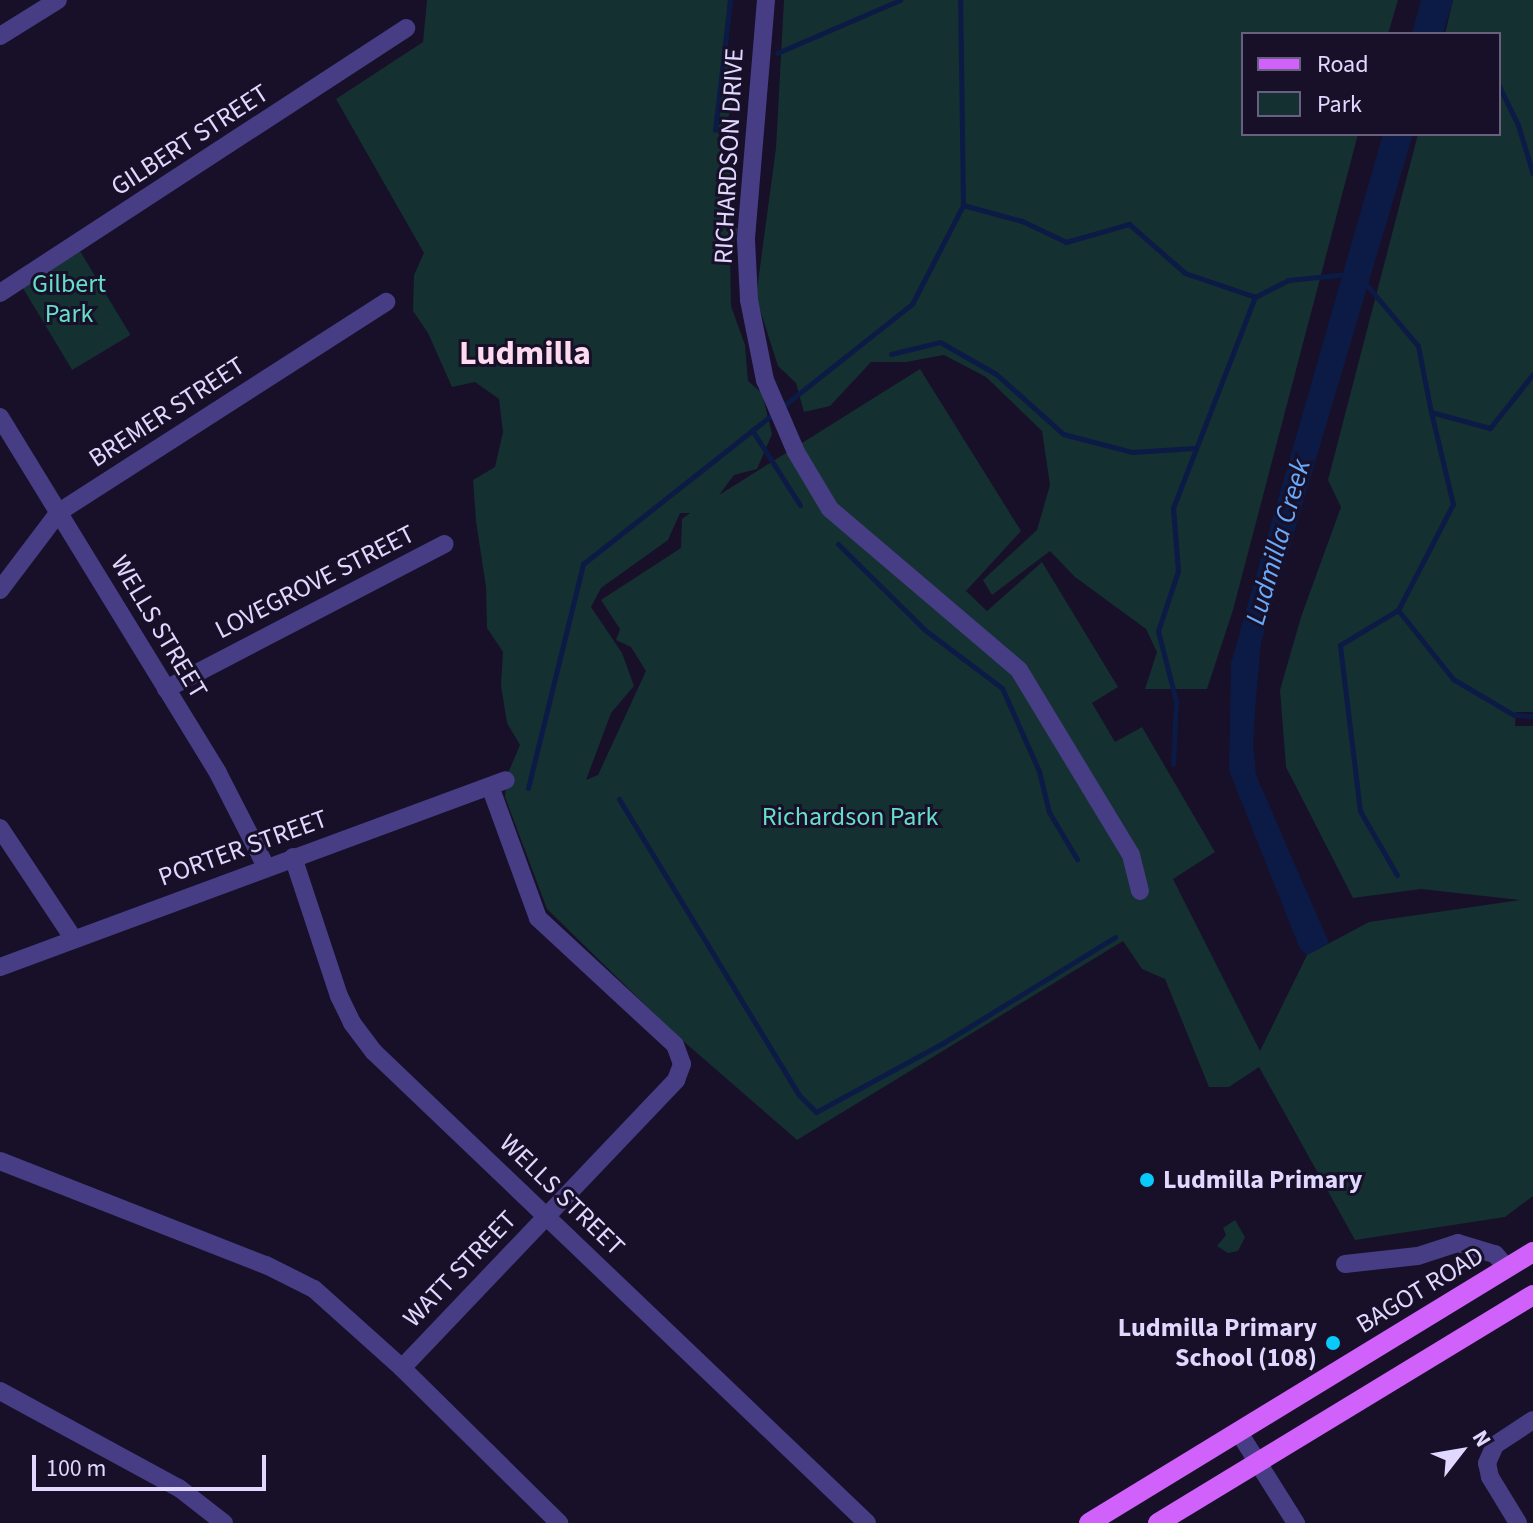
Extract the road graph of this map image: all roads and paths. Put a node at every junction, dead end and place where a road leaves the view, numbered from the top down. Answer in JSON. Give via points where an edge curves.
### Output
{"nodes":[{"id":1,"x":58,"y":0,"type":"edge"},
{"id":2,"x":766,"y":0,"type":"edge"},
{"id":3,"x":406,"y":28,"type":"dead end"},
{"id":4,"x":0,"y":36,"type":"edge"},
{"id":5,"x":0,"y":293,"type":"edge"},
{"id":6,"x":386,"y":302,"type":"dead end"},
{"id":7,"x":0,"y":417,"type":"edge"},
{"id":8,"x":59,"y":512,"type":"junction"},
{"id":9,"x":445,"y":544,"type":"dead end"},
{"id":10,"x":0,"y":590,"type":"edge"},
{"id":11,"x":166,"y":689,"type":"junction"},
{"id":12,"x":0,"y":828,"type":"edge"},
{"id":13,"x":293,"y":857,"type":"junction"},
{"id":14,"x":266,"y":867,"type":"junction"},
{"id":15,"x":1140,"y":891,"type":"dead end"},
{"id":16,"x":73,"y":938,"type":"junction"},
{"id":17,"x":0,"y":967,"type":"edge"},
{"id":18,"x":682,"y":1064,"type":"joint"},
{"id":19,"x":0,"y":1161,"type":"edge"},
{"id":20,"x":547,"y":1216,"type":"junction"},
{"id":21,"x":1533,"y":1252,"type":"edge"},
{"id":22,"x":1345,"y":1264,"type":"dead end"},
{"id":23,"x":1507,"y":1268,"type":"junction"},
{"id":24,"x":1533,"y":1295,"type":"edge"},
{"id":25,"x":402,"y":1368,"type":"junction"},
{"id":26,"x":0,"y":1391,"type":"edge"},
{"id":27,"x":1533,"y":1420,"type":"edge"},
{"id":28,"x":1238,"y":1431,"type":"junction"},
{"id":29,"x":1258,"y":1463,"type":"junction"},
{"id":30,"x":224,"y":1523,"type":"edge"},
{"id":31,"x":559,"y":1523,"type":"edge"},
{"id":32,"x":867,"y":1523,"type":"edge"},
{"id":33,"x":1089,"y":1523,"type":"edge"},
{"id":34,"x":1158,"y":1523,"type":"edge"},
{"id":35,"x":1296,"y":1523,"type":"edge"},
{"id":36,"x":1518,"y":1523,"type":"edge"}],
"edges":[{"from":1,"to":4,"type":"street"},
{"from":2,"to":15,"type":"street","name":"RICHARDSON DRIVE","via":[[746,240],[749,300],[765,380],[796,452],[830,509],[1019,670],[1131,855]]},
{"from":3,"to":5,"type":"street","name":"GILBERT STREET"},
{"from":6,"to":8,"type":"street","name":"BREMER STREET"},
{"from":7,"to":8,"type":"street","name":"WELLS STREET"},
{"from":8,"to":10,"type":"street","name":"BREMER STREET"},
{"from":8,"to":11,"type":"street","name":"WELLS STREET"},
{"from":9,"to":11,"type":"street","name":"LOVEGROVE STREET"},
{"from":11,"to":14,"type":"street","name":"WELLS STREET","via":[[218,773]]},
{"from":12,"to":16,"type":"street"},
{"from":13,"to":14,"type":"street","name":"PORTER STREET"},
{"from":13,"to":18,"type":"street","name":"PORTER STREET","via":[[498,783],[538,918],[675,1045]]},
{"from":13,"to":20,"type":"street","name":"WELLS STREET","via":[[352,1023],[374,1052]]},
{"from":14,"to":16,"type":"street","name":"PORTER STREET"},
{"from":16,"to":17,"type":"street","name":"PORTER STREET"},
{"from":18,"to":20,"type":"street","name":"WATT STREET","via":[[676,1080]]},
{"from":19,"to":25,"type":"street","via":[[303,1282]]},
{"from":20,"to":25,"type":"street","name":"WATT STREET"},
{"from":20,"to":32,"type":"street","name":"WELLS STREET"},
{"from":21,"to":23,"type":"main road","name":"BAGOT ROAD"},
{"from":22,"to":23,"type":"street","via":[[1418,1256],[1458,1243],[1495,1254]]},
{"from":23,"to":28,"type":"main road","name":"BAGOT ROAD"},
{"from":24,"to":29,"type":"main road"},
{"from":25,"to":31,"type":"street"},
{"from":26,"to":30,"type":"street","via":[[179,1488]]},
{"from":27,"to":36,"type":"street","via":[[1495,1445],[1487,1463]]},
{"from":28,"to":29,"type":"street"},
{"from":28,"to":33,"type":"main road","name":"BAGOT ROAD"},
{"from":29,"to":34,"type":"main road"},
{"from":29,"to":35,"type":"street"}]}
